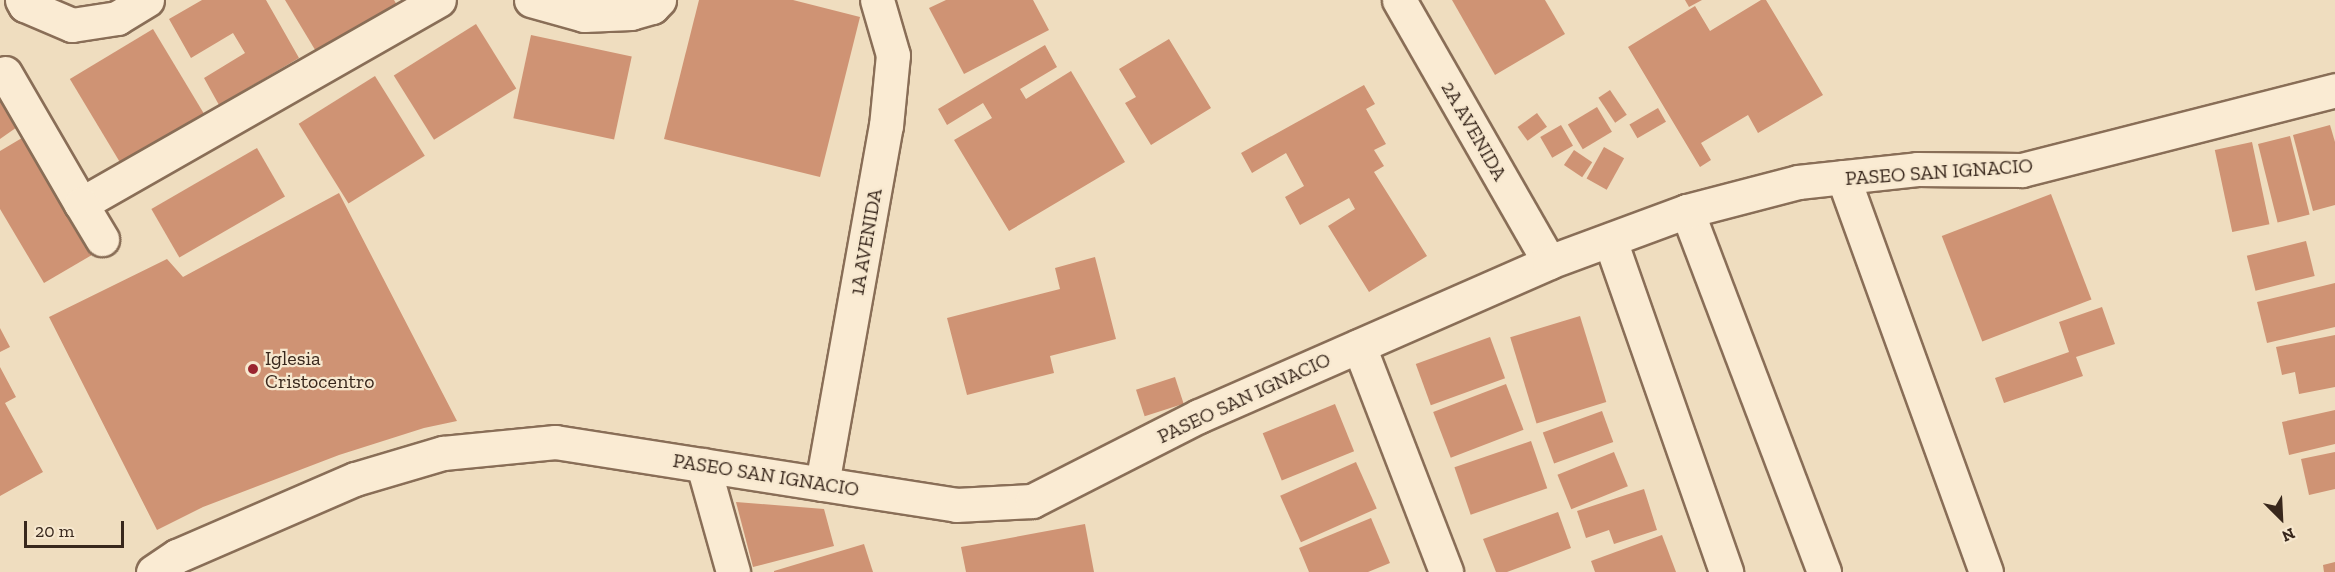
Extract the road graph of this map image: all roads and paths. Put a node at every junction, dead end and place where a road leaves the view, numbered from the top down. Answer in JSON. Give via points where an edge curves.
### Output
{"nodes":[{"id":1,"x":22,"y":0,"type":"edge"},
{"id":2,"x":147,"y":0,"type":"edge"},
{"id":3,"x":439,"y":0,"type":"edge"},
{"id":4,"x":531,"y":0,"type":"edge"},
{"id":5,"x":659,"y":0,"type":"edge"},
{"id":6,"x":877,"y":0,"type":"edge"},
{"id":7,"x":1399,"y":0,"type":"edge"},
{"id":8,"x":6,"y":73,"type":"dead end"},
{"id":9,"x":2335,"y":90,"type":"edge"},
{"id":10,"x":1843,"y":177,"type":"junction"},
{"id":11,"x":81,"y":204,"type":"junction"},
{"id":12,"x":1687,"y":211,"type":"junction"},
{"id":13,"x":102,"y":238,"type":"dead end"},
{"id":14,"x":1610,"y":240,"type":"junction"},
{"id":15,"x":1549,"y":262,"type":"junction"},
{"id":16,"x":1359,"y":346,"type":"junction"},
{"id":17,"x":703,"y":465,"type":"junction"},
{"id":18,"x":822,"y":484,"type":"junction"},
{"id":19,"x":153,"y":572,"type":"edge"},
{"id":20,"x":733,"y":572,"type":"edge"},
{"id":21,"x":1446,"y":572,"type":"edge"},
{"id":22,"x":1726,"y":572,"type":"edge"},
{"id":23,"x":1824,"y":572,"type":"edge"},
{"id":24,"x":1986,"y":572,"type":"edge"}],
"edges":[{"from":1,"to":2,"type":"street","via":[[25,5],[72,25],[117,18]]},
{"from":3,"to":11,"type":"street"},
{"from":4,"to":5,"type":"street","via":[[584,15],[631,13],[652,7]]},
{"from":6,"to":18,"type":"street","name":"1A AVENIDA","via":[[893,55],[886,126]]},
{"from":7,"to":15,"type":"street","name":"2A AVENIDA"},
{"from":8,"to":11,"type":"street"},
{"from":9,"to":10,"type":"street","name":"PASEO SAN IGNACIO","via":[[2022,170],[1917,169]]},
{"from":10,"to":12,"type":"street","name":"PASEO SAN IGNACIO","via":[[1798,182]]},
{"from":10,"to":24,"type":"street"},
{"from":11,"to":13,"type":"street"},
{"from":12,"to":14,"type":"street","name":"PASEO SAN IGNACIO"},
{"from":12,"to":23,"type":"street"},
{"from":14,"to":15,"type":"street","name":"PASEO SAN IGNACIO"},
{"from":14,"to":22,"type":"street"},
{"from":15,"to":16,"type":"street","name":"PASEO SAN IGNACIO"},
{"from":16,"to":18,"type":"street","name":"PASEO SAN IGNACIO","via":[[1199,416],[1032,501],[956,505]]},
{"from":16,"to":21,"type":"street"},
{"from":17,"to":18,"type":"street","name":"PASEO SAN IGNACIO"},
{"from":17,"to":19,"type":"street","name":"PASEO SAN IGNACIO","via":[[555,442],[443,453],[355,479],[177,556]]},
{"from":17,"to":20,"type":"street"}]}
